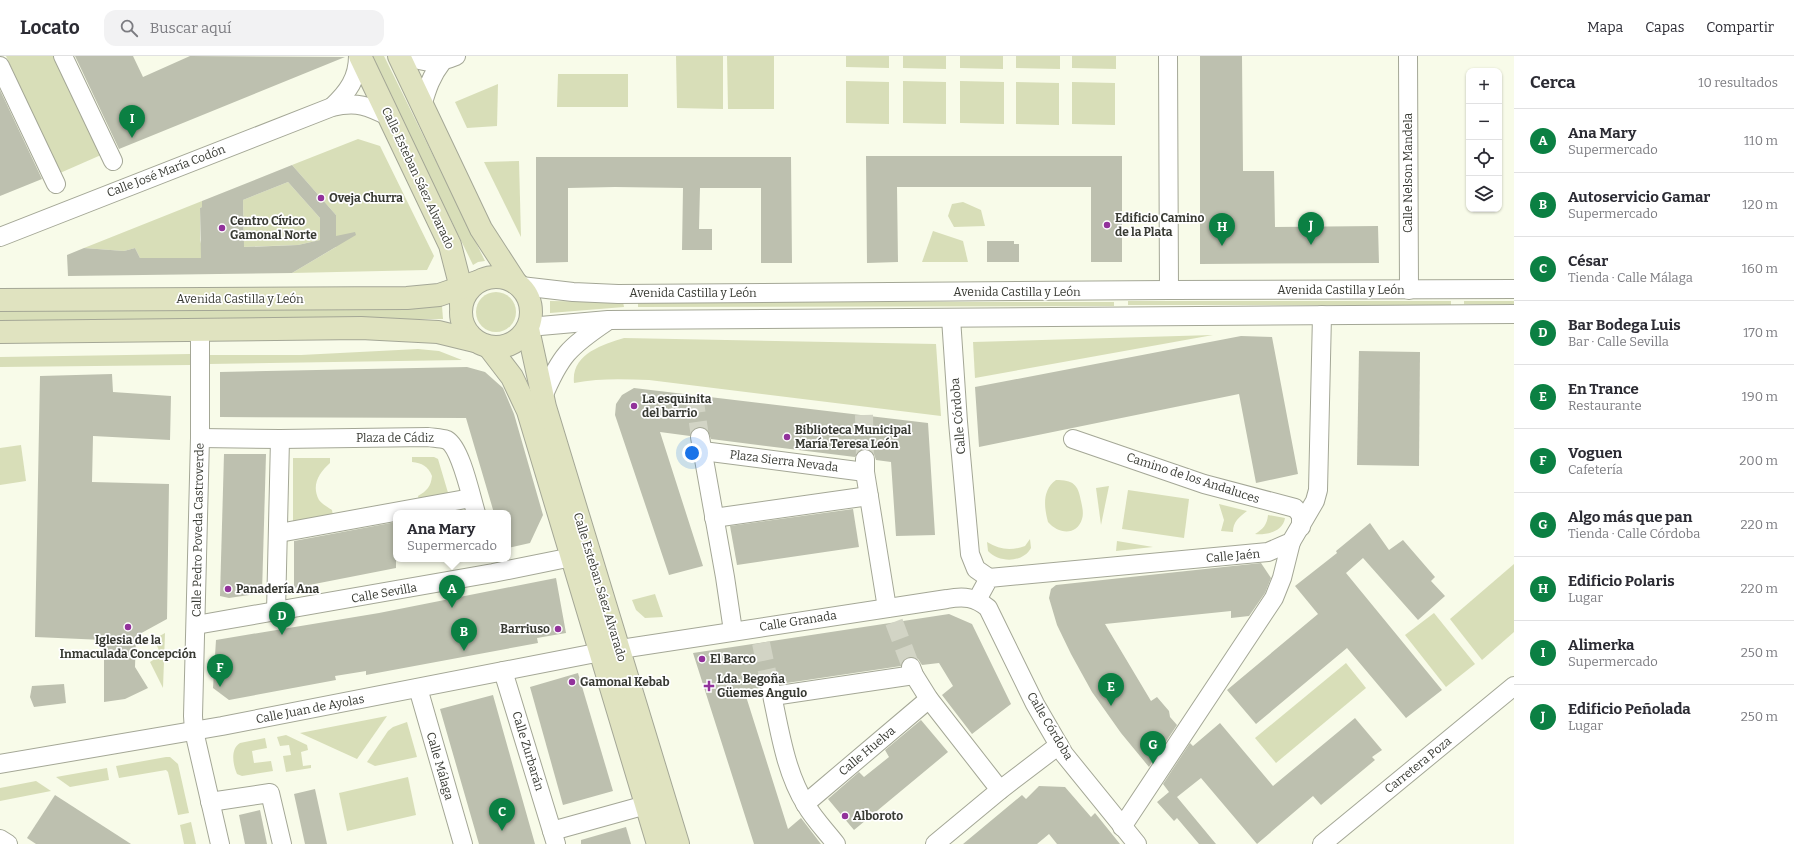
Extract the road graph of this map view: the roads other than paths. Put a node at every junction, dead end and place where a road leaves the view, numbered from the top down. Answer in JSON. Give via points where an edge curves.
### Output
{"nodes":[{"id":1,"x":62,"y":56,"type":"edge"},
{"id":2,"x":359,"y":56,"type":"edge"},
{"id":3,"x":398,"y":56,"type":"edge"},
{"id":4,"x":408,"y":56,"type":"edge"},
{"id":5,"x":1168,"y":56,"type":"edge"},
{"id":6,"x":1408,"y":56,"type":"edge"},
{"id":7,"x":449,"y":59,"type":"edge"},
{"id":8,"x":0,"y":66,"type":"edge"},
{"id":9,"x":422,"y":106,"type":"junction"},
{"id":10,"x":332,"y":107,"type":"junction"},
{"id":11,"x":390,"y":117,"type":"junction"},
{"id":12,"x":113,"y":161,"type":"dead end"},
{"id":13,"x":56,"y":184,"type":"dead end"},
{"id":14,"x":0,"y":237,"type":"edge"},
{"id":15,"x":450,"y":245,"type":"junction"},
{"id":16,"x":519,"y":285,"type":"junction"},
{"id":17,"x":1514,"y":289,"type":"edge"},
{"id":18,"x":1169,"y":290,"type":"junction"},
{"id":19,"x":1409,"y":290,"type":"junction"},
{"id":20,"x":466,"y":292,"type":"junction"},
{"id":21,"x":428,"y":296,"type":"junction"},
{"id":22,"x":0,"y":300,"type":"edge"},
{"id":23,"x":1514,"y":314,"type":"edge"},
{"id":24,"x":1322,"y":315,"type":"junction"},
{"id":25,"x":951,"y":318,"type":"junction"},
{"id":26,"x":608,"y":320,"type":"junction"},
{"id":27,"x":528,"y":328,"type":"junction"},
{"id":28,"x":200,"y":330,"type":"junction"},
{"id":29,"x":0,"y":332,"type":"edge"},
{"id":30,"x":482,"y":344,"type":"junction"},
{"id":31,"x":543,"y":398,"type":"junction"},
{"id":32,"x":200,"y":438,"type":"junction"},
{"id":33,"x":280,"y":439,"type":"junction"},
{"id":34,"x":1073,"y":439,"type":"dead end"},
{"id":35,"x":869,"y":496,"type":"junction"},
{"id":36,"x":473,"y":506,"type":"edge"},
{"id":37,"x":444,"y":510,"type":"edge"},
{"id":38,"x":393,"y":517,"type":"edge"},
{"id":39,"x":714,"y":518,"type":"junction"},
{"id":40,"x":1301,"y":527,"type":"junction"},
{"id":41,"x":279,"y":533,"type":"junction"},
{"id":42,"x":1291,"y":542,"type":"junction"},
{"id":43,"x":572,"y":557,"type":"junction"},
{"id":44,"x":492,"y":566,"type":"edge"},
{"id":45,"x":989,"y":578,"type":"junction"},
{"id":46,"x":977,"y":600,"type":"junction"},
{"id":47,"x":276,"y":612,"type":"junction"},
{"id":48,"x":891,"y":612,"type":"junction"},
{"id":49,"x":196,"y":625,"type":"junction"},
{"id":50,"x":733,"y":631,"type":"junction"},
{"id":51,"x":610,"y":651,"type":"junction"},
{"id":52,"x":503,"y":671,"type":"junction"},
{"id":53,"x":1514,"y":686,"type":"edge"},
{"id":54,"x":418,"y":688,"type":"junction"},
{"id":55,"x":930,"y":699,"type":"junction"},
{"id":56,"x":194,"y":731,"type":"junction"},
{"id":57,"x":1059,"y":745,"type":"junction"},
{"id":58,"x":0,"y":764,"type":"edge"},
{"id":59,"x":1000,"y":790,"type":"junction"},
{"id":60,"x":210,"y":802,"type":"junction"},
{"id":61,"x":805,"y":804,"type":"junction"},
{"id":62,"x":646,"y":805,"type":"junction"},
{"id":63,"x":1122,"y":827,"type":"junction"},
{"id":64,"x":554,"y":838,"type":"edge"},
{"id":65,"x":0,"y":839,"type":"edge"},
{"id":66,"x":8,"y":844,"type":"edge"},
{"id":67,"x":220,"y":844,"type":"edge"},
{"id":68,"x":282,"y":844,"type":"edge"},
{"id":69,"x":463,"y":844,"type":"edge"},
{"id":70,"x":658,"y":844,"type":"edge"},
{"id":71,"x":678,"y":844,"type":"edge"},
{"id":72,"x":836,"y":844,"type":"edge"},
{"id":73,"x":935,"y":844,"type":"edge"},
{"id":74,"x":1137,"y":844,"type":"edge"},
{"id":75,"x":1322,"y":844,"type":"edge"}],
"edges":[{"from":1,"to":12,"type":"street"},
{"from":2,"to":10,"type":"street","name":"Calle José María Codón","via":[[350,88]]},
{"from":2,"to":11,"type":"main road","name":"Calle Esteban Sáez Alvarado"},
{"from":3,"to":9,"type":"main road"},
{"from":4,"to":7,"type":"street","via":[[425,62]]},
{"from":5,"to":18,"type":"street"},
{"from":6,"to":19,"type":"street","name":"Calle Nelson Mandela"},
{"from":7,"to":9,"type":"street","via":[[434,72]]},
{"from":8,"to":13,"type":"street"},
{"from":9,"to":16,"type":"main road","via":[[481,229]]},
{"from":10,"to":11,"type":"street","name":"Calle José María Codón","via":[[355,104]]},
{"from":10,"to":14,"type":"street","name":"Calle José María Codón"},
{"from":11,"to":15,"type":"main road","name":"Calle Esteban Sáez Alvarado"},
{"from":15,"to":20,"type":"main road","name":"Calle Esteban Sáez Alvarado"},
{"from":15,"to":21,"type":"main road","via":[[447,274]]},
{"from":16,"to":18,"type":"street","name":"Avenida Castilla y León","via":[[573,292],[618,294]]},
{"from":16,"to":20,"type":"main road","via":[[504,277],[489,278]]},
{"from":16,"to":27,"type":"main road","via":[[526,293],[531,306]]},
{"from":17,"to":19,"type":"street","name":"Avenida Castilla y León"},
{"from":18,"to":19,"type":"street","name":"Avenida Castilla y León"},
{"from":20,"to":21,"type":"main road","name":"Avenida Castilla y León"},
{"from":20,"to":30,"type":"main road","via":[[463,324],[466,332]]},
{"from":21,"to":22,"type":"main road","name":"Avenida Castilla y León"},
{"from":23,"to":24,"type":"street","name":"Avenida Castilla y León"},
{"from":24,"to":25,"type":"street","name":"Avenida Castilla y León"},
{"from":24,"to":40,"type":"street","via":[[1320,482],[1315,501]]},
{"from":25,"to":26,"type":"street","name":"Avenida Castilla y León"},
{"from":25,"to":45,"type":"street","name":"Calle Córdoba","via":[[970,554],[976,569]]},
{"from":26,"to":27,"type":"street","name":"Avenida Castilla y León"},
{"from":26,"to":31,"type":"street","via":[[574,344],[565,354],[556,367]]},
{"from":27,"to":30,"type":"main road","via":[[520,338],[509,345],[503,347]]},
{"from":27,"to":31,"type":"main road","name":"Calle Esteban Sáez Alvarado"},
{"from":28,"to":29,"type":"main road"},
{"from":28,"to":30,"type":"main road","via":[[361,328],[438,332]]},
{"from":28,"to":32,"type":"street","name":"Calle Pedro Poveda Castroverde"},
{"from":30,"to":43,"type":"main road","name":"Calle Esteban Sáez Alvarado","via":[[512,377],[526,406]]},
{"from":31,"to":51,"type":"main road","name":"Calle Esteban Sáez Alvarado"},
{"from":32,"to":33,"type":"street","name":"Plaza de Cádiz"},
{"from":32,"to":49,"type":"street","name":"Calle Pedro Poveda Castroverde"},
{"from":33,"to":36,"type":"street","name":"Plaza de Cádiz","via":[[428,437],[446,440],[457,455]]},
{"from":33,"to":41,"type":"street"},
{"from":34,"to":40,"type":"street","name":"Camino de los Andaluces","via":[[1204,484],[1295,508],[1301,515]]},
{"from":35,"to":39,"type":"street"},
{"from":35,"to":39,"type":"street","name":"Plaza Sierra Nevada","via":[[865,465],[702,444]]},
{"from":35,"to":48,"type":"street","name":"Plaza Sierra Nevada"},
{"from":36,"to":37,"type":"street","name":"Plaza de Cádiz"},
{"from":38,"to":41,"type":"street","name":"Plaza de Cádiz"},
{"from":39,"to":50,"type":"street","name":"Plaza Sierra Nevada"},
{"from":40,"to":42,"type":"street"},
{"from":41,"to":47,"type":"street"},
{"from":42,"to":45,"type":"street","name":"Calle Jaén","via":[[1268,552]]},
{"from":42,"to":63,"type":"street","via":[[1274,598]]},
{"from":43,"to":44,"type":"street","name":"Calle Sevilla"},
{"from":43,"to":51,"type":"main road","name":"Calle Esteban Sáez Alvarado"},
{"from":44,"to":47,"type":"street","name":"Calle Sevilla"},
{"from":45,"to":46,"type":"street"},
{"from":46,"to":48,"type":"street","name":"Calle Granada","via":[[959,597]]},
{"from":46,"to":57,"type":"street","name":"Calle Córdoba","via":[[988,608],[1035,704]]},
{"from":47,"to":49,"type":"street","name":"Calle Sevilla"},
{"from":48,"to":50,"type":"street","name":"Calle Granada","via":[[760,635]]},
{"from":49,"to":56,"type":"street","name":"Calle Pedro Poveda Castroverde","via":[[192,695]]},
{"from":50,"to":51,"type":"street","name":"Calle Granada"},
{"from":51,"to":52,"type":"street","name":"Calle Juan de Ayolas"},
{"from":51,"to":62,"type":"main road","name":"Calle Esteban Sáez Alvarado"},
{"from":51,"to":71,"type":"main road","name":"Calle Esteban Sáez Alvarado"},
{"from":52,"to":54,"type":"street","name":"Calle Juan de Ayolas"},
{"from":52,"to":64,"type":"street","name":"Calle Zurbarán"},
{"from":53,"to":75,"type":"street","name":"Carretera Poza"},
{"from":54,"to":56,"type":"street","name":"Calle Juan de Ayolas"},
{"from":54,"to":69,"type":"street","name":"Calle Málaga"},
{"from":55,"to":59,"type":"street"},
{"from":55,"to":61,"type":"street","name":"Calle Huelva"},
{"from":55,"to":61,"type":"street","via":[[912,671],[772,691],[786,757]]},
{"from":56,"to":58,"type":"street","name":"Calle Juan de Ayolas"},
{"from":56,"to":60,"type":"street","name":"Calle Pedro Poveda Castroverde"},
{"from":57,"to":59,"type":"street"},
{"from":57,"to":63,"type":"street","name":"Calle Córdoba"},
{"from":59,"to":73,"type":"street"},
{"from":60,"to":67,"type":"street","name":"Calle Pedro Poveda Castroverde"},
{"from":60,"to":68,"type":"street","via":[[270,793]]},
{"from":61,"to":72,"type":"street"},
{"from":62,"to":64,"type":"street","name":"Calle Zurbarán"},
{"from":62,"to":70,"type":"main road","name":"Calle Esteban Sáez Alvarado"},
{"from":63,"to":74,"type":"street","name":"Calle Córdoba"},
{"from":65,"to":66,"type":"street"}]}
